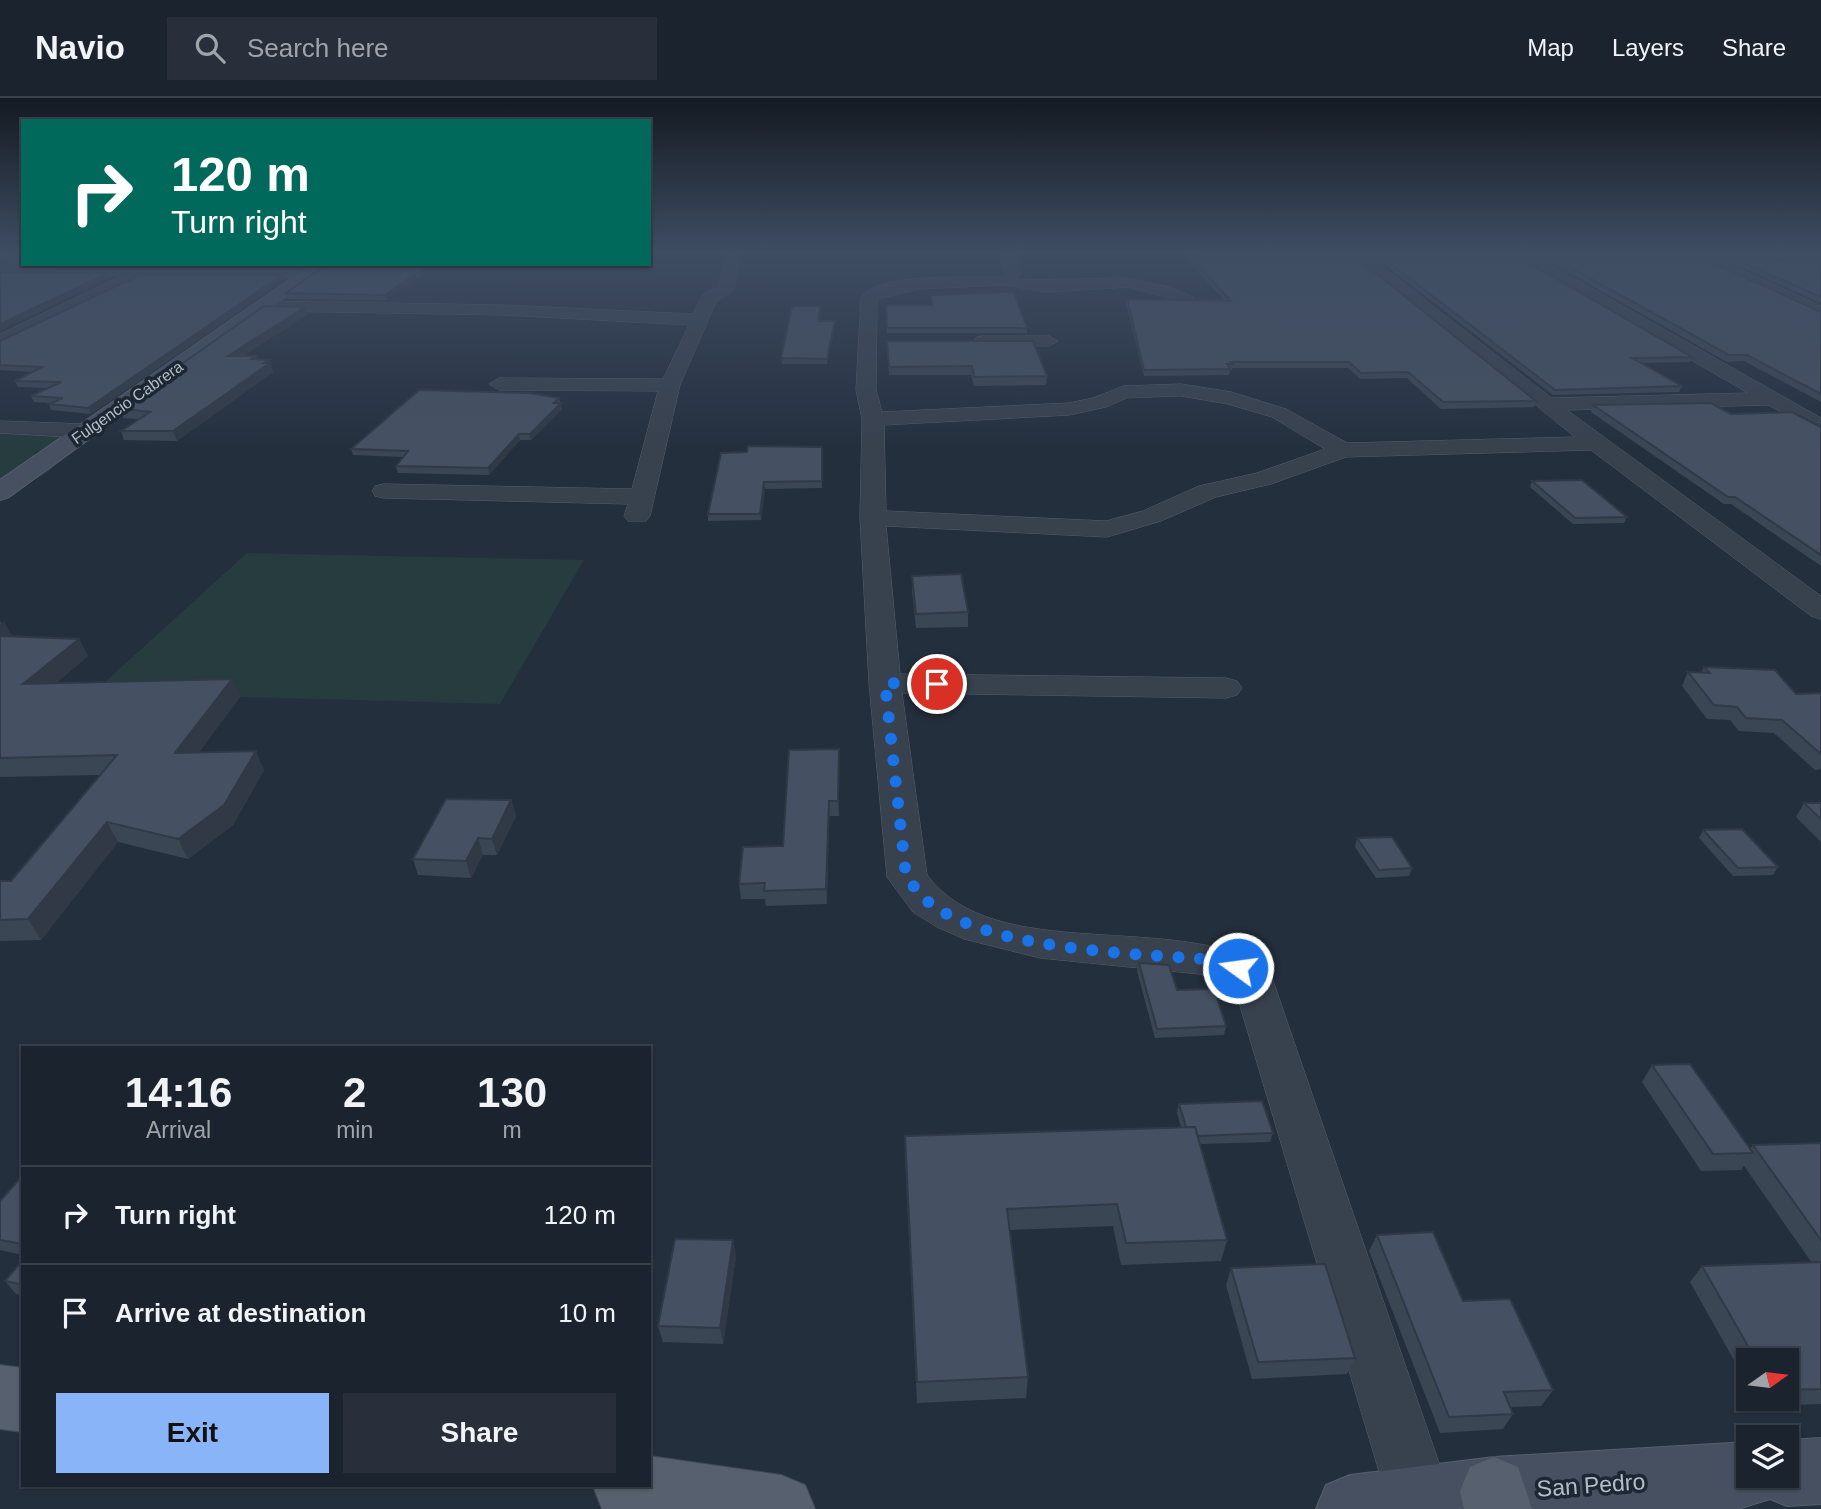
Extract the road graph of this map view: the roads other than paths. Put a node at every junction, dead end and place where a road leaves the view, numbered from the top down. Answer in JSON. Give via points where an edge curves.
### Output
{"nodes":[{"id":1,"x":47,"y":318,"type":"edge"},
{"id":2,"x":249,"y":318,"type":"edge"},
{"id":3,"x":657,"y":318,"type":"edge"},
{"id":4,"x":874,"y":318,"type":"edge"},
{"id":5,"x":1438,"y":318,"type":"edge"},
{"id":6,"x":1630,"y":318,"type":"edge"},
{"id":7,"x":699,"y":320,"type":"joint"},
{"id":8,"x":0,"y":341,"type":"edge"},
{"id":9,"x":1049,"y":341,"type":"dead end"},
{"id":10,"x":958,"y":342,"type":"edge"},
{"id":11,"x":499,"y":384,"type":"dead end"},
{"id":12,"x":670,"y":384,"type":"junction"},
{"id":13,"x":1772,"y":399,"type":"junction"},
{"id":14,"x":1809,"y":399,"type":"edge"},
{"id":15,"x":1547,"y":404,"type":"junction"},
{"id":16,"x":873,"y":419,"type":"junction"},
{"id":17,"x":0,"y":427,"type":"edge"},
{"id":18,"x":1821,"y":427,"type":"edge"},
{"id":19,"x":85,"y":431,"type":"junction"},
{"id":20,"x":1596,"y":443,"type":"junction"},
{"id":21,"x":1343,"y":450,"type":"junction"},
{"id":22,"x":384,"y":491,"type":"dead end"},
{"id":23,"x":0,"y":492,"type":"edge"},
{"id":24,"x":873,"y":518,"type":"junction"},
{"id":25,"x":1821,"y":610,"type":"edge"},
{"id":26,"x":885,"y":683,"type":"junction"},
{"id":27,"x":1226,"y":688,"type":"dead end"},
{"id":28,"x":0,"y":1397,"type":"edge"},
{"id":29,"x":21,"y":1400,"type":"edge"},
{"id":30,"x":1821,"y":1471,"type":"edge"},
{"id":31,"x":1799,"y":1472,"type":"edge"},
{"id":32,"x":1736,"y":1476,"type":"edge"},
{"id":33,"x":633,"y":1487,"type":"edge"},
{"id":34,"x":1419,"y":1498,"type":"junction"},
{"id":35,"x":1496,"y":1500,"type":"edge"},
{"id":36,"x":770,"y":1508,"type":"edge"},
{"id":37,"x":1350,"y":1509,"type":"edge"}],
"edges":[{"from":1,"to":8,"type":"street"},
{"from":2,"to":19,"type":"main road","name":"Fulgencio Cabrera"},
{"from":3,"to":7,"type":"street"},
{"from":4,"to":16,"type":"street","via":[[879,342],[866,390]]},
{"from":5,"to":15,"type":"street"},
{"from":6,"to":13,"type":"street"},
{"from":7,"to":12,"type":"street"},
{"from":9,"to":10,"type":"street"},
{"from":11,"to":12,"type":"street"},
{"from":12,"to":22,"type":"street","via":[[639,507]]},
{"from":13,"to":14,"type":"street"},
{"from":13,"to":15,"type":"street"},
{"from":13,"to":18,"type":"street"},
{"from":15,"to":20,"type":"street"},
{"from":16,"to":21,"type":"street","via":[[1069,409],[1124,392],[1181,390],[1231,398],[1279,413]]},
{"from":16,"to":24,"type":"street"},
{"from":17,"to":19,"type":"street"},
{"from":19,"to":23,"type":"main road","name":"Fulgencio Cabrera"},
{"from":20,"to":21,"type":"street"},
{"from":20,"to":25,"type":"street"},
{"from":21,"to":24,"type":"street","via":[[1283,473],[1184,499],[1121,527]]},
{"from":24,"to":26,"type":"street"},
{"from":26,"to":27,"type":"street"},
{"from":26,"to":34,"type":"street","via":[[906,877],[926,901],[977,928],[1012,937],[1216,960],[1254,980]]},
{"from":28,"to":29,"type":"main road"},
{"from":30,"to":31,"type":"main road"},
{"from":32,"to":35,"type":"main road","name":"San Pedro"},
{"from":33,"to":36,"type":"main road"},
{"from":34,"to":35,"type":"main road","name":"San Pedro"},
{"from":34,"to":37,"type":"main road","name":"San Pedro"}]}
